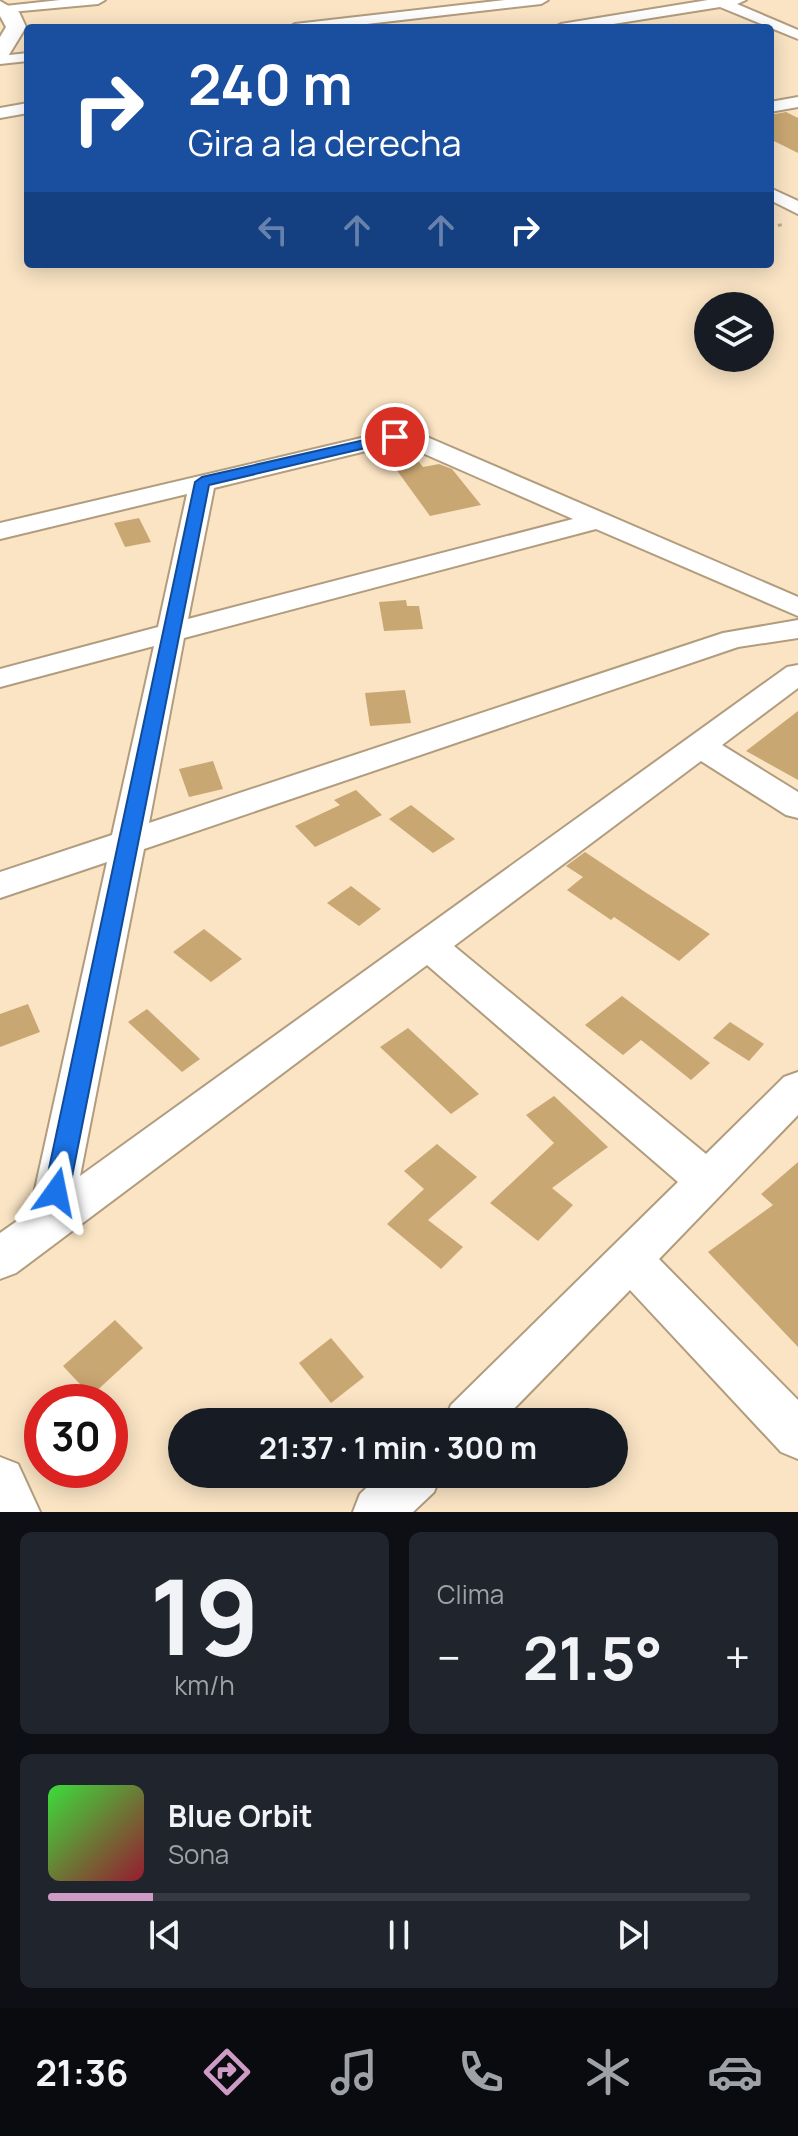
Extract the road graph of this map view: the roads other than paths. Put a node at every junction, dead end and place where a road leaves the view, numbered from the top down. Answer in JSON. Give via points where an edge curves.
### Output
{"nodes":[{"id":1,"x":98,"y":0,"type":"edge"},
{"id":2,"x":541,"y":0,"type":"edge"},
{"id":3,"x":739,"y":0,"type":"edge"},
{"id":4,"x":718,"y":1,"type":"edge"},
{"id":5,"x":478,"y":4,"type":"edge"},
{"id":6,"x":402,"y":16,"type":"junction"},
{"id":7,"x":5,"y":18,"type":"edge"},
{"id":8,"x":331,"y":24,"type":"edge"},
{"id":9,"x":415,"y":24,"type":"edge"},
{"id":10,"x":584,"y":24,"type":"edge"},
{"id":11,"x":772,"y":24,"type":"edge"},
{"id":12,"x":774,"y":25,"type":"edge"},
{"id":13,"x":798,"y":35,"type":"edge"},
{"id":14,"x":0,"y":57,"type":"edge"},
{"id":15,"x":24,"y":57,"type":"edge"},
{"id":16,"x":795,"y":104,"type":"edge"},
{"id":17,"x":774,"y":107,"type":"edge"},
{"id":18,"x":24,"y":109,"type":"edge"},
{"id":19,"x":0,"y":113,"type":"edge"},
{"id":20,"x":774,"y":195,"type":"edge"},
{"id":21,"x":798,"y":208,"type":"edge"},
{"id":22,"x":202,"y":482,"type":"junction"},
{"id":23,"x":598,"y":520,"type":"junction"},
{"id":24,"x":0,"y":531,"type":"edge"},
{"id":25,"x":798,"y":607,"type":"edge"},
{"id":26,"x":798,"y":629,"type":"edge"},
{"id":27,"x":172,"y":633,"type":"junction"},
{"id":28,"x":798,"y":674,"type":"edge"},
{"id":29,"x":0,"y":678,"type":"edge"},
{"id":30,"x":701,"y":746,"type":"junction"},
{"id":31,"x":798,"y":807,"type":"edge"},
{"id":32,"x":128,"y":842,"type":"junction"},
{"id":33,"x":0,"y":885,"type":"edge"},
{"id":34,"x":428,"y":945,"type":"junction"},
{"id":35,"x":798,"y":1089,"type":"edge"},
{"id":36,"x":707,"y":1181,"type":"junction"},
{"id":37,"x":50,"y":1221,"type":"junction"},
{"id":38,"x":0,"y":1259,"type":"edge"},
{"id":39,"x":630,"y":1259,"type":"junction"},
{"id":40,"x":482,"y":1408,"type":"edge"},
{"id":41,"x":798,"y":1435,"type":"edge"},
{"id":42,"x":0,"y":1482,"type":"edge"},
{"id":43,"x":402,"y":1488,"type":"edge"},
{"id":44,"x":15,"y":1512,"type":"edge"},
{"id":45,"x":378,"y":1512,"type":"edge"}],
"edges":[{"from":1,"to":7,"type":"street"},
{"from":2,"to":5,"type":"street"},
{"from":3,"to":4,"type":"street"},
{"from":4,"to":10,"type":"street"},
{"from":4,"to":11,"type":"street"},
{"from":5,"to":6,"type":"street"},
{"from":6,"to":8,"type":"street"},
{"from":6,"to":9,"type":"street"},
{"from":7,"to":14,"type":"main road"},
{"from":12,"to":13,"type":"street"},
{"from":14,"to":15,"type":"street"},
{"from":16,"to":17,"type":"street"},
{"from":18,"to":19,"type":"street"},
{"from":20,"to":21,"type":"street"},
{"from":22,"to":23,"type":"street","via":[[395,437],[418,442]]},
{"from":22,"to":24,"type":"street"},
{"from":22,"to":27,"type":"street"},
{"from":23,"to":25,"type":"street"},
{"from":23,"to":27,"type":"street"},
{"from":26,"to":32,"type":"street","via":[[733,639]]},
{"from":27,"to":29,"type":"street"},
{"from":27,"to":32,"type":"street"},
{"from":28,"to":30,"type":"street"},
{"from":30,"to":31,"type":"street"},
{"from":30,"to":34,"type":"street"},
{"from":32,"to":33,"type":"street"},
{"from":32,"to":37,"type":"street"},
{"from":34,"to":36,"type":"street"},
{"from":34,"to":37,"type":"street"},
{"from":35,"to":36,"type":"street"},
{"from":36,"to":39,"type":"street"},
{"from":37,"to":38,"type":"street"},
{"from":39,"to":40,"type":"street"},
{"from":39,"to":41,"type":"street"},
{"from":42,"to":44,"type":"street"},
{"from":43,"to":45,"type":"street"}]}
